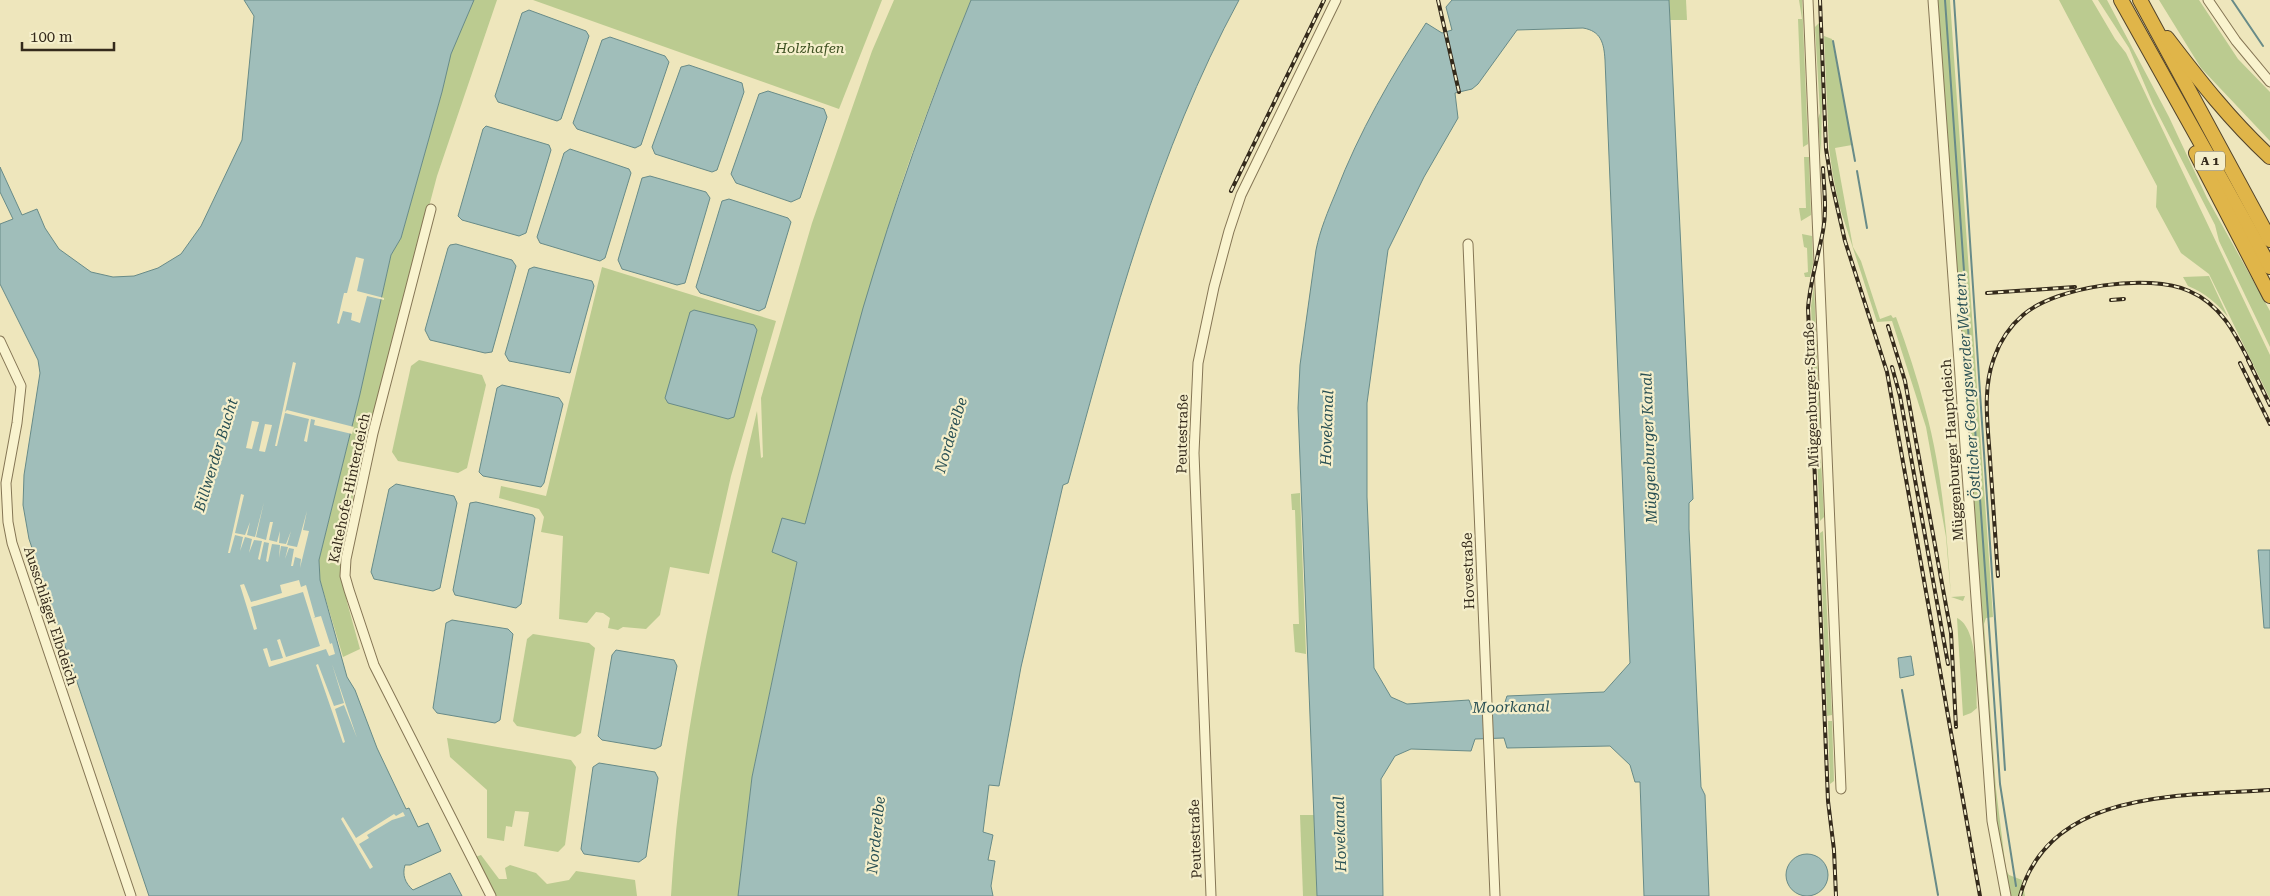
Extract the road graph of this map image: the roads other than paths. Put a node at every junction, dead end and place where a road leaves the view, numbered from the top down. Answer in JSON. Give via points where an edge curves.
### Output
{"nodes":[{"id":1,"x":1336,"y":0,"type":"edge"},
{"id":2,"x":1808,"y":0,"type":"edge"},
{"id":3,"x":1933,"y":0,"type":"edge"},
{"id":4,"x":2121,"y":0,"type":"edge"},
{"id":5,"x":2208,"y":0,"type":"edge"},
{"id":6,"x":2142,"y":3,"type":"edge"},
{"id":7,"x":2150,"y":55,"type":"junction"},
{"id":8,"x":2270,"y":82,"type":"edge"},
{"id":9,"x":2270,"y":157,"type":"edge"},
{"id":10,"x":432,"y":209,"type":"dead end"},
{"id":11,"x":2270,"y":240,"type":"edge"},
{"id":12,"x":1468,"y":244,"type":"dead end"},
{"id":13,"x":2270,"y":267,"type":"edge"},
{"id":14,"x":2270,"y":296,"type":"edge"},
{"id":15,"x":0,"y":340,"type":"edge"},
{"id":16,"x":1840,"y":789,"type":"dead end"},
{"id":17,"x":131,"y":896,"type":"edge"},
{"id":18,"x":491,"y":896,"type":"edge"},
{"id":19,"x":1211,"y":896,"type":"edge"},
{"id":20,"x":1495,"y":896,"type":"edge"},
{"id":21,"x":2006,"y":896,"type":"edge"}],
"edges":[{"from":1,"to":19,"type":"street","name":"Peutestraße","via":[[1242,194],[1228,231],[1198,363],[1194,452]]},
{"from":2,"to":16,"type":"street","name":"Müggenburger Straße"},
{"from":3,"to":21,"type":"street","name":"Müggenburger Hauptdeich","via":[[1992,821]]},
{"from":4,"to":7,"type":"highway","number":"A 1"},
{"from":5,"to":8,"type":"street"},
{"from":6,"to":9,"type":"highway","via":[[2217,103]]},
{"from":6,"to":11,"type":"highway"},
{"from":7,"to":13,"type":"highway","number":"A 1"},
{"from":7,"to":14,"type":"highway"},
{"from":10,"to":18,"type":"street","name":"Kaltehofe-Hinterdeich","via":[[374,433],[346,558],[346,576],[374,665]]},
{"from":12,"to":20,"type":"street","name":"Hovestraße"},
{"from":15,"to":17,"type":"street","name":"Ausschläger Elbdeich","via":[[21,386],[6,483],[12,543]]}]}
